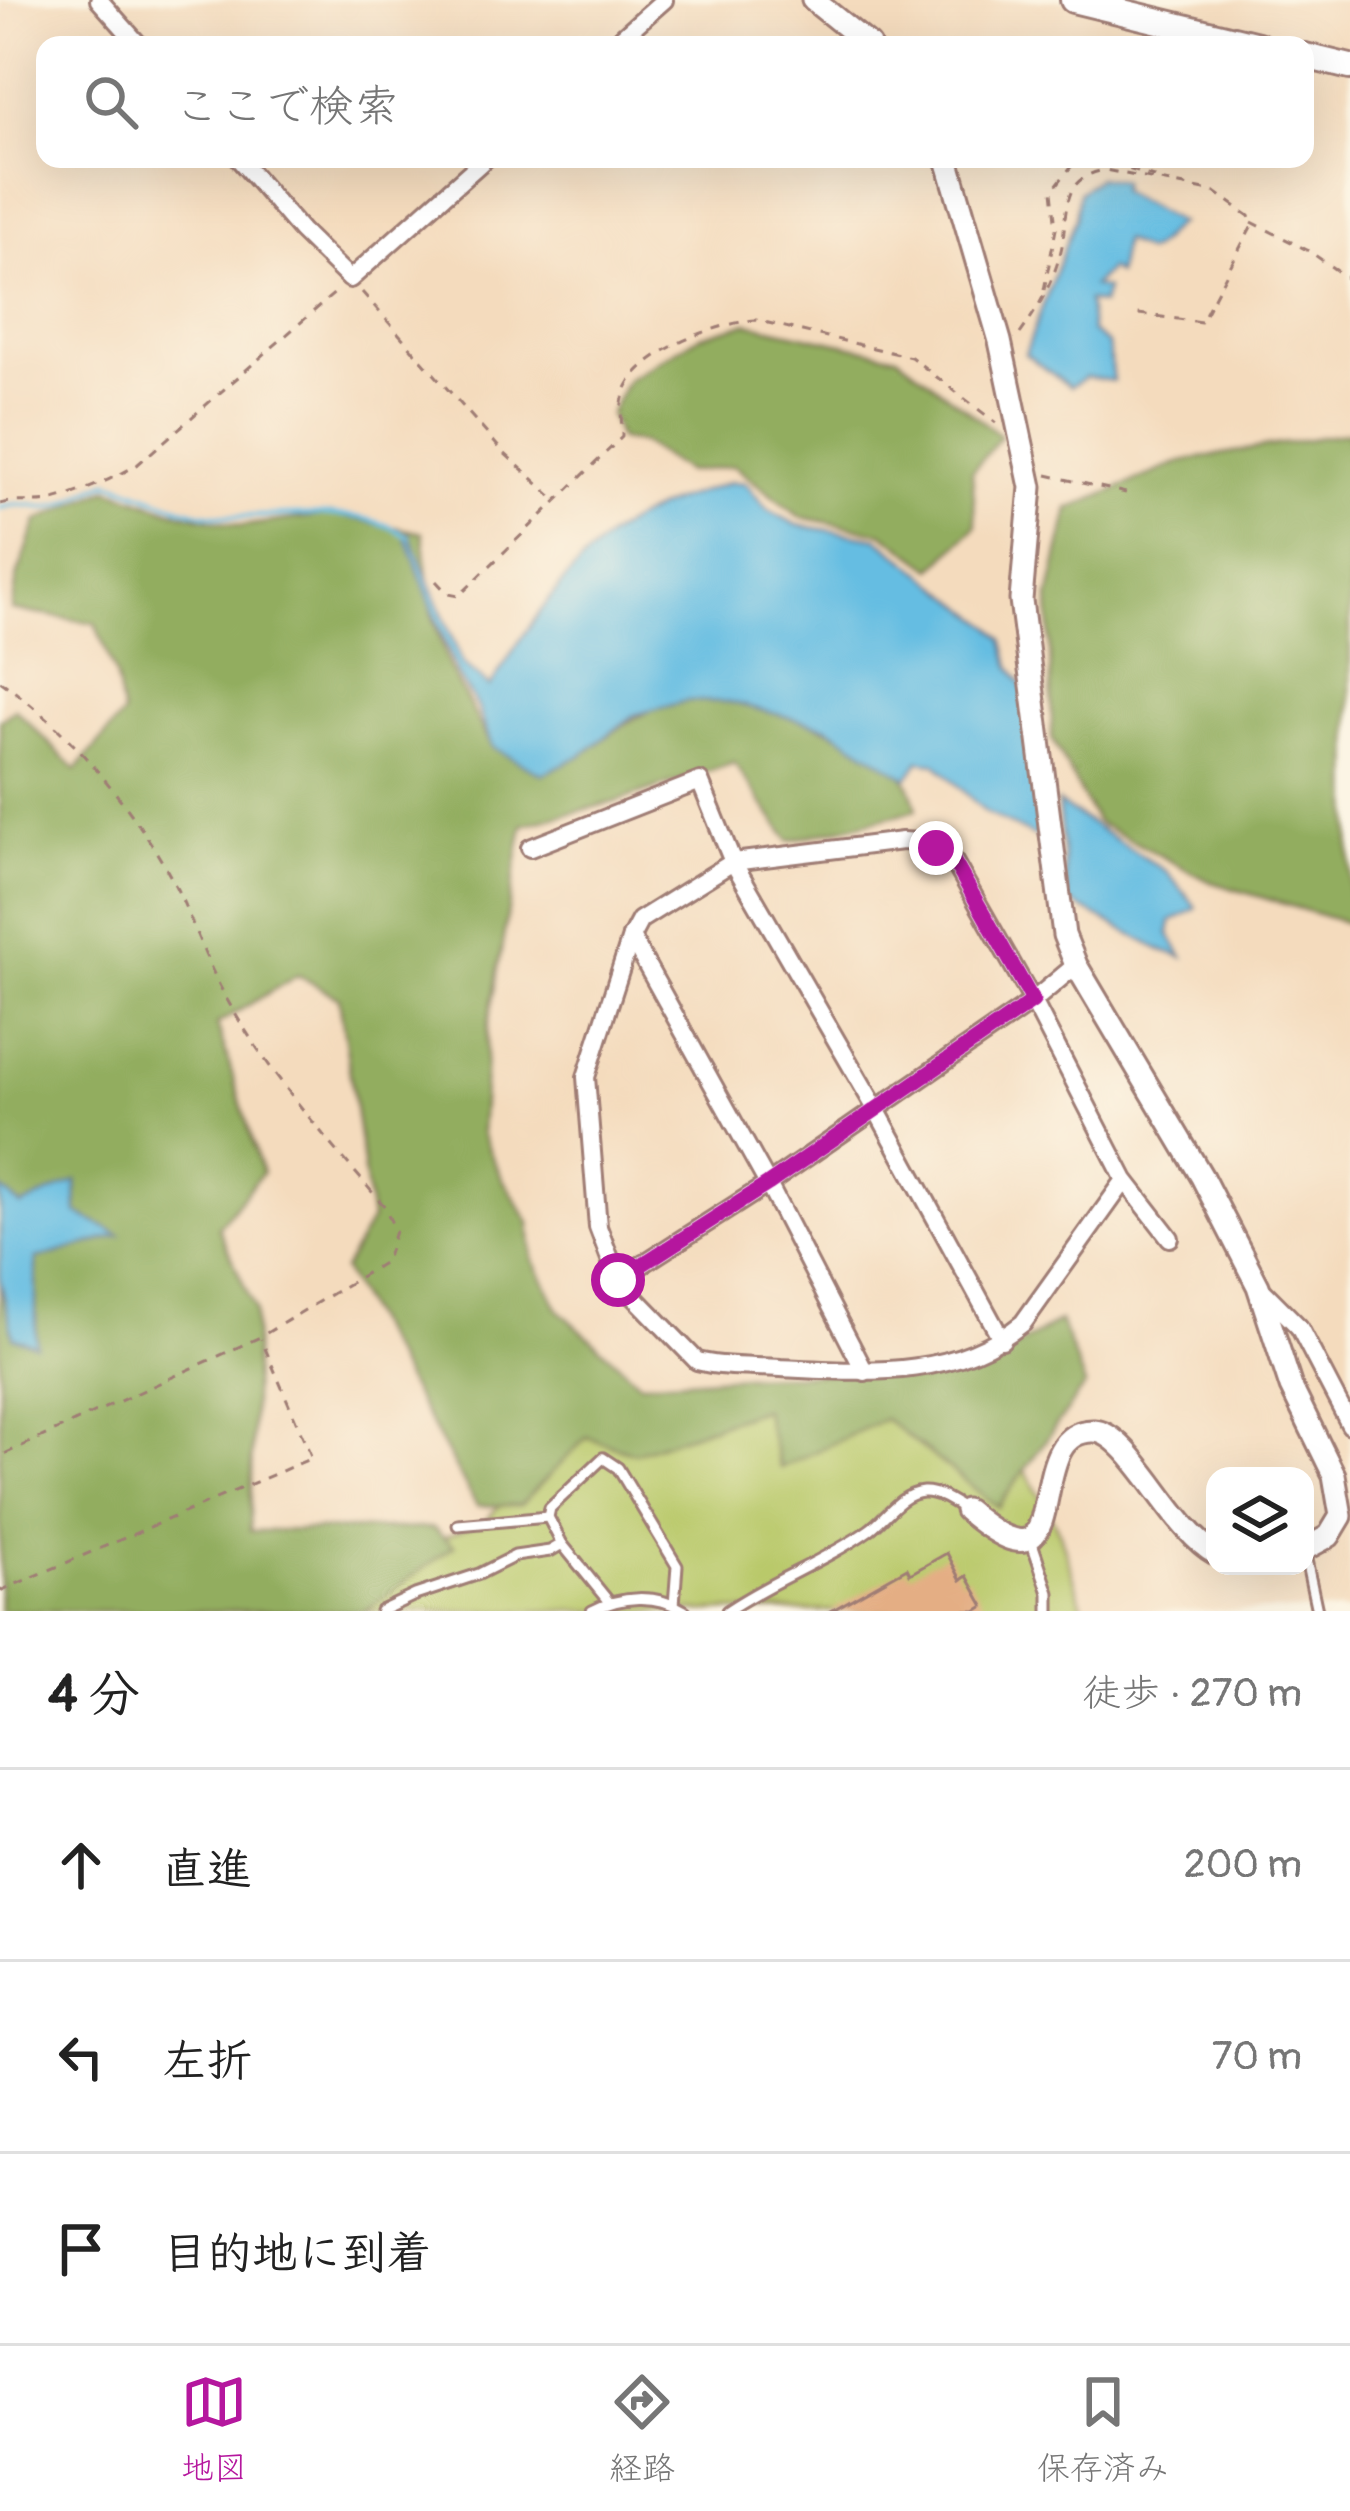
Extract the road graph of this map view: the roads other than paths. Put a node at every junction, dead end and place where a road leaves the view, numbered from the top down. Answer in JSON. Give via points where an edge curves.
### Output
{"nodes":[{"id":1,"x":99,"y":0,"type":"edge"},
{"id":2,"x":664,"y":0,"type":"edge"},
{"id":3,"x":813,"y":0,"type":"edge"},
{"id":4,"x":1073,"y":0,"type":"edge"},
{"id":5,"x":131,"y":36,"type":"edge"},
{"id":6,"x":623,"y":36,"type":"edge"},
{"id":7,"x":858,"y":36,"type":"edge"},
{"id":8,"x":1221,"y":36,"type":"edge"},
{"id":9,"x":1314,"y":58,"type":"edge"},
{"id":10,"x":1350,"y":68,"type":"edge"},
{"id":11,"x":247,"y":168,"type":"edge"},
{"id":12,"x":475,"y":168,"type":"edge"},
{"id":13,"x":950,"y":168,"type":"edge"},
{"id":14,"x":530,"y":848,"type":"dead end"},
{"id":15,"x":733,"y":862,"type":"junction"},
{"id":16,"x":631,"y":938,"type":"junction"},
{"id":17,"x":1076,"y":965,"type":"junction"},
{"id":18,"x":1033,"y":1001,"type":"junction"},
{"id":19,"x":876,"y":1109,"type":"junction"},
{"id":20,"x":1125,"y":1180,"type":"junction"},
{"id":21,"x":768,"y":1184,"type":"junction"},
{"id":22,"x":1170,"y":1238,"type":"dead end"},
{"id":23,"x":618,"y":1280,"type":"junction"},
{"id":24,"x":1258,"y":1286,"type":"junction"},
{"id":25,"x":1002,"y":1340,"type":"junction"},
{"id":26,"x":865,"y":1372,"type":"junction"},
{"id":27,"x":1350,"y":1425,"type":"edge"},
{"id":28,"x":967,"y":1510,"type":"joint"},
{"id":29,"x":548,"y":1517,"type":"junction"},
{"id":30,"x":458,"y":1525,"type":"dead end"},
{"id":31,"x":1031,"y":1540,"type":"junction"},
{"id":32,"x":562,"y":1544,"type":"junction"},
{"id":33,"x":1206,"y":1545,"type":"edge"},
{"id":34,"x":1314,"y":1546,"type":"edge"},
{"id":35,"x":1310,"y":1575,"type":"edge"},
{"id":36,"x":609,"y":1602,"type":"junction"},
{"id":37,"x":680,"y":1608,"type":"edge"},
{"id":38,"x":381,"y":1611,"type":"edge"},
{"id":39,"x":592,"y":1611,"type":"edge"},
{"id":40,"x":727,"y":1611,"type":"edge"},
{"id":41,"x":1049,"y":1611,"type":"edge"},
{"id":42,"x":1317,"y":1611,"type":"edge"}],
"edges":[{"from":1,"to":5,"type":"street"},
{"from":2,"to":6,"type":"street"},
{"from":3,"to":7,"type":"street"},
{"from":4,"to":8,"type":"main road"},
{"from":9,"to":10,"type":"main road"},
{"from":11,"to":12,"type":"street","via":[[350,279]]},
{"from":13,"to":17,"type":"street","via":[[1031,487],[1021,601],[1048,830]]},
{"from":14,"to":15,"type":"street","via":[[700,781]]},
{"from":15,"to":16,"type":"street","via":[[640,920]]},
{"from":15,"to":18,"type":"street","via":[[902,842],[936,848],[953,860]]},
{"from":15,"to":19,"type":"street"},
{"from":16,"to":21,"type":"street"},
{"from":16,"to":23,"type":"street","via":[[586,1077],[598,1227]]},
{"from":17,"to":18,"type":"street"},
{"from":17,"to":24,"type":"street"},
{"from":18,"to":19,"type":"street"},
{"from":18,"to":20,"type":"street"},
{"from":19,"to":21,"type":"street"},
{"from":19,"to":25,"type":"street"},
{"from":20,"to":22,"type":"street"},
{"from":20,"to":25,"type":"street","via":[[1023,1323]]},
{"from":21,"to":23,"type":"street"},
{"from":21,"to":26,"type":"street"},
{"from":23,"to":26,"type":"street","via":[[698,1361]]},
{"from":24,"to":27,"type":"street","via":[[1298,1327]]},
{"from":24,"to":34,"type":"street","via":[[1291,1388],[1342,1503],[1329,1536]]},
{"from":25,"to":26,"type":"street","via":[[936,1367]]},
{"from":28,"to":31,"type":"street","via":[[998,1538]]},
{"from":28,"to":40,"type":"lane","via":[[925,1492],[904,1498],[836,1553]]},
{"from":29,"to":30,"type":"lane"},
{"from":29,"to":32,"type":"lane"},
{"from":29,"to":37,"type":"lane","via":[[603,1458],[618,1468],[677,1566]]},
{"from":31,"to":33,"type":"street","via":[[1061,1448],[1092,1431],[1120,1444],[1183,1528]]},
{"from":31,"to":41,"type":"lane"},
{"from":32,"to":36,"type":"lane"},
{"from":32,"to":38,"type":"lane"},
{"from":35,"to":42,"type":"lane"},
{"from":36,"to":37,"type":"lane","via":[[656,1599]]},
{"from":36,"to":39,"type":"lane"}]}
